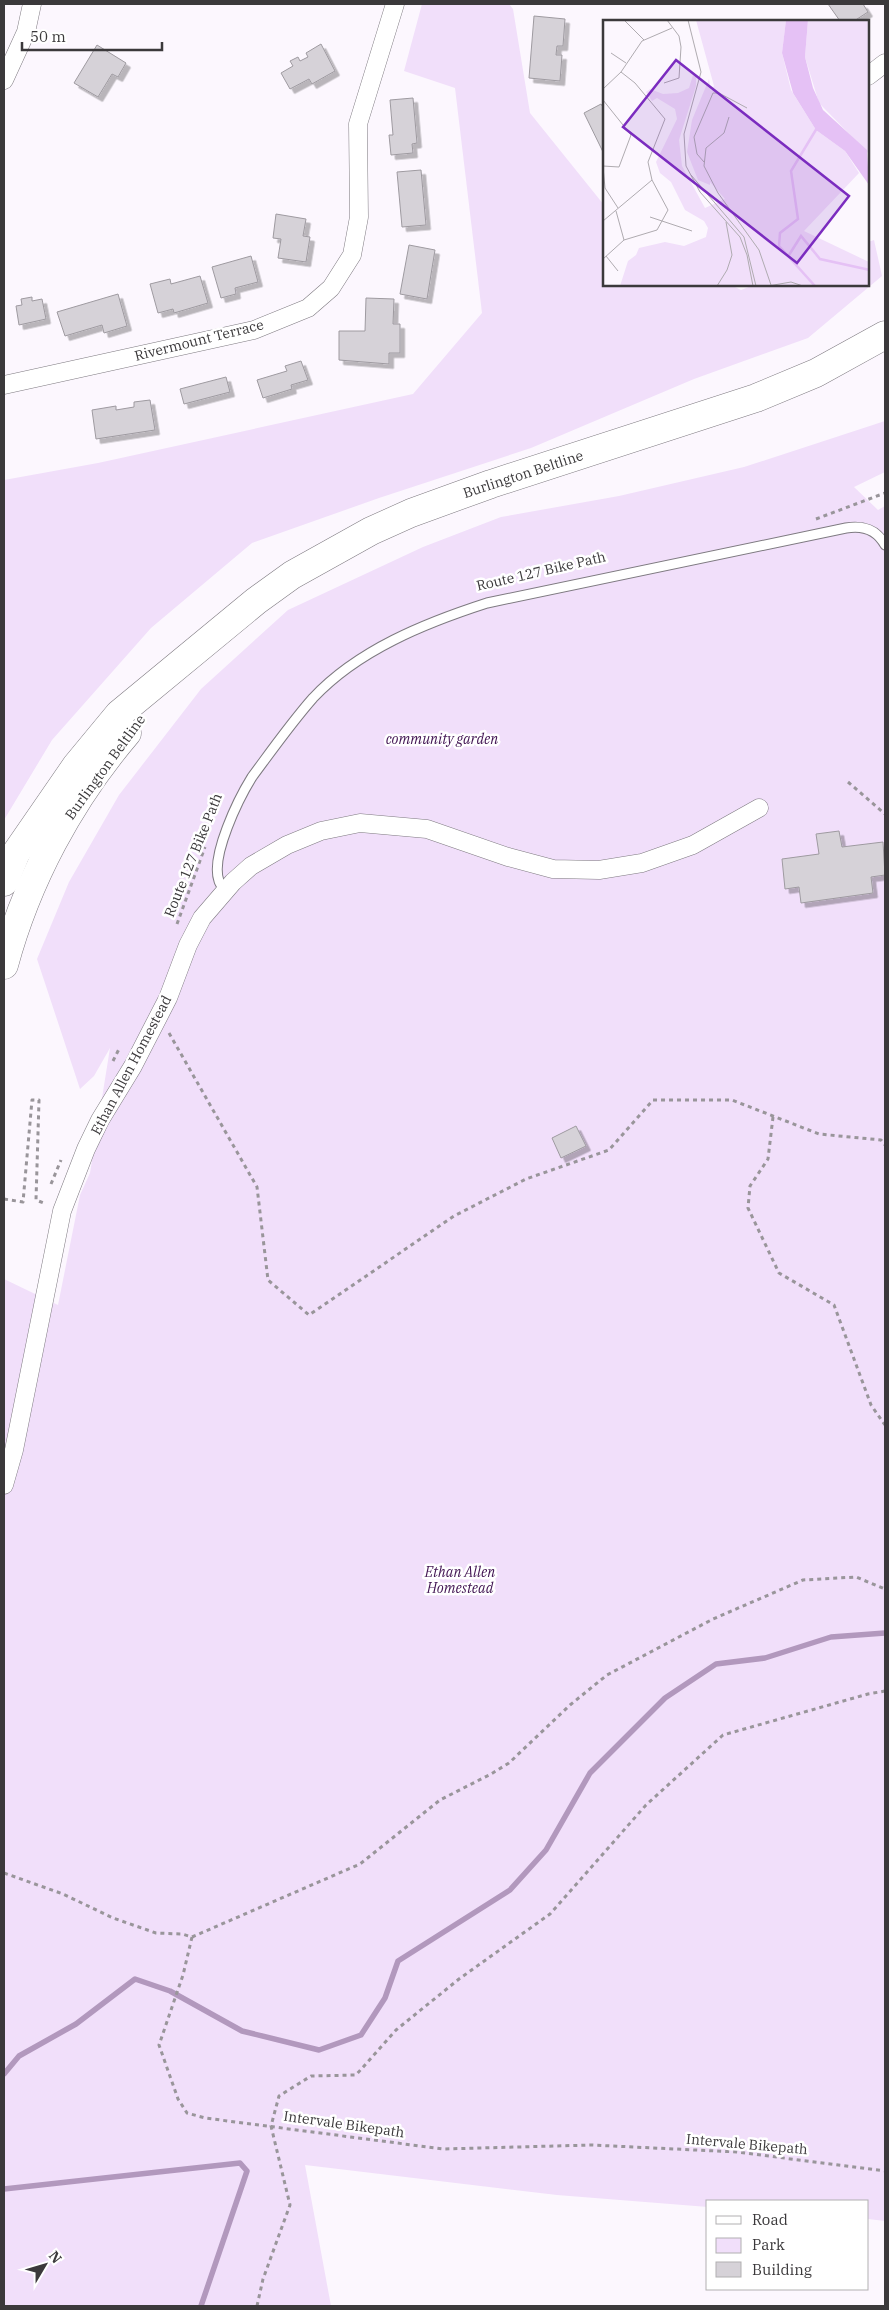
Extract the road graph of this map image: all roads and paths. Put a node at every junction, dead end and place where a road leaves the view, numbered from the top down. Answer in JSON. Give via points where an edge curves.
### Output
{"nodes":[{"id":1,"x":32,"y":4,"type":"edge"},
{"id":2,"x":395,"y":4,"type":"edge"},
{"id":3,"x":885,"y":63,"type":"edge"},
{"id":4,"x":869,"y":75,"type":"edge"},
{"id":5,"x":4,"y":80,"type":"edge"},
{"id":6,"x":885,"y":335,"type":"edge"},
{"id":7,"x":4,"y":385,"type":"edge"},
{"id":8,"x":885,"y":494,"type":"edge"},
{"id":9,"x":814,"y":519,"type":"dead end"},
{"id":10,"x":885,"y":545,"type":"edge"},
{"id":11,"x":185,"y":659,"type":"junction"},
{"id":12,"x":848,"y":782,"type":"dead end"},
{"id":13,"x":758,"y":808,"type":"dead end"},
{"id":14,"x":885,"y":814,"type":"edge"},
{"id":15,"x":209,"y":839,"type":"dead end"},
{"id":16,"x":4,"y":882,"type":"edge"},
{"id":17,"x":225,"y":891,"type":"junction"},
{"id":18,"x":177,"y":925,"type":"dead end"},
{"id":19,"x":4,"y":965,"type":"edge"},
{"id":20,"x":159,"y":1016,"type":"junction"},
{"id":21,"x":773,"y":1117,"type":"junction"},
{"id":22,"x":885,"y":1145,"type":"edge"},
{"id":23,"x":4,"y":1199,"type":"edge"},
{"id":24,"x":46,"y":1204,"type":"dead end"},
{"id":25,"x":885,"y":1425,"type":"edge"},
{"id":26,"x":4,"y":1485,"type":"edge"},
{"id":27,"x":885,"y":1589,"type":"edge"},
{"id":28,"x":885,"y":1692,"type":"edge"},
{"id":29,"x":4,"y":1873,"type":"edge"},
{"id":30,"x":192,"y":1937,"type":"junction"},
{"id":31,"x":271,"y":2126,"type":"junction"},
{"id":32,"x":885,"y":2171,"type":"edge"},
{"id":33,"x":257,"y":2306,"type":"edge"}],
"edges":[{"from":1,"to":5,"type":"street","via":[[26,32]]},
{"from":2,"to":7,"type":"street","name":"Rivermount Terrace","via":[[358,124],[359,217],[352,255],[331,288],[308,308],[254,330]]},
{"from":3,"to":4,"type":"street"},
{"from":6,"to":11,"type":"main road","name":"Burlington Beltline","via":[[816,373],[747,401],[491,484],[371,530],[292,575]]},
{"from":8,"to":9,"type":"path"},
{"from":10,"to":17,"type":"lane","via":[[880,536],[868,528],[846,528],[486,603],[449,615],[378,649],[348,668],[314,697],[252,777],[219,850],[218,880]]},
{"from":11,"to":16,"type":"main road","name":"Burlington Beltline","via":[[119,714],[76,766],[16,853]]},
{"from":11,"to":19,"type":"main road","name":"Burlington Beltline","via":[[74,804],[31,887]]},
{"from":12,"to":14,"type":"path"},
{"from":13,"to":17,"type":"street","name":"Ethan Allen Homestead","via":[[693,845],[642,863],[600,870],[554,869],[427,829],[360,823],[321,831],[287,845],[251,866]]},
{"from":15,"to":18,"type":"path","name":"Route 127 Bike Path"},
{"from":17,"to":20,"type":"street","name":"Ethan Allen Homestead","via":[[197,927]]},
{"from":20,"to":21,"type":"path","via":[[257,1187],[268,1280],[310,1315],[454,1216],[526,1178],[609,1150],[654,1100],[732,1100]]},
{"from":20,"to":26,"type":"street","name":"Ethan Allen Homestead","via":[[86,1148],[62,1211],[14,1450]]},
{"from":21,"to":22,"type":"path","via":[[819,1134],[881,1140]]},
{"from":21,"to":25,"type":"path","via":[[768,1159],[750,1186],[748,1208],[779,1273],[834,1305],[870,1405]]},
{"from":23,"to":24,"type":"path","via":[[23,1202],[32,1100],[40,1100],[36,1200]]},
{"from":27,"to":30,"type":"path","via":[[856,1577],[803,1580],[713,1619],[607,1675],[570,1704],[509,1763],[440,1800],[360,1864]]},
{"from":28,"to":31,"type":"path","via":[[723,1735],[646,1806],[550,1914],[459,1979],[396,2030],[356,2075],[311,2076],[279,2096]]},
{"from":29,"to":30,"type":"path","via":[[156,1933]]},
{"from":30,"to":31,"type":"path","name":"Intervale Bikepath","via":[[183,1975],[159,2044],[178,2099],[187,2113]]},
{"from":31,"to":32,"type":"path","name":"Intervale Bikepath","via":[[443,2149],[592,2145],[727,2151]]},
{"from":31,"to":33,"type":"path","via":[[290,2205],[263,2279]]}]}
